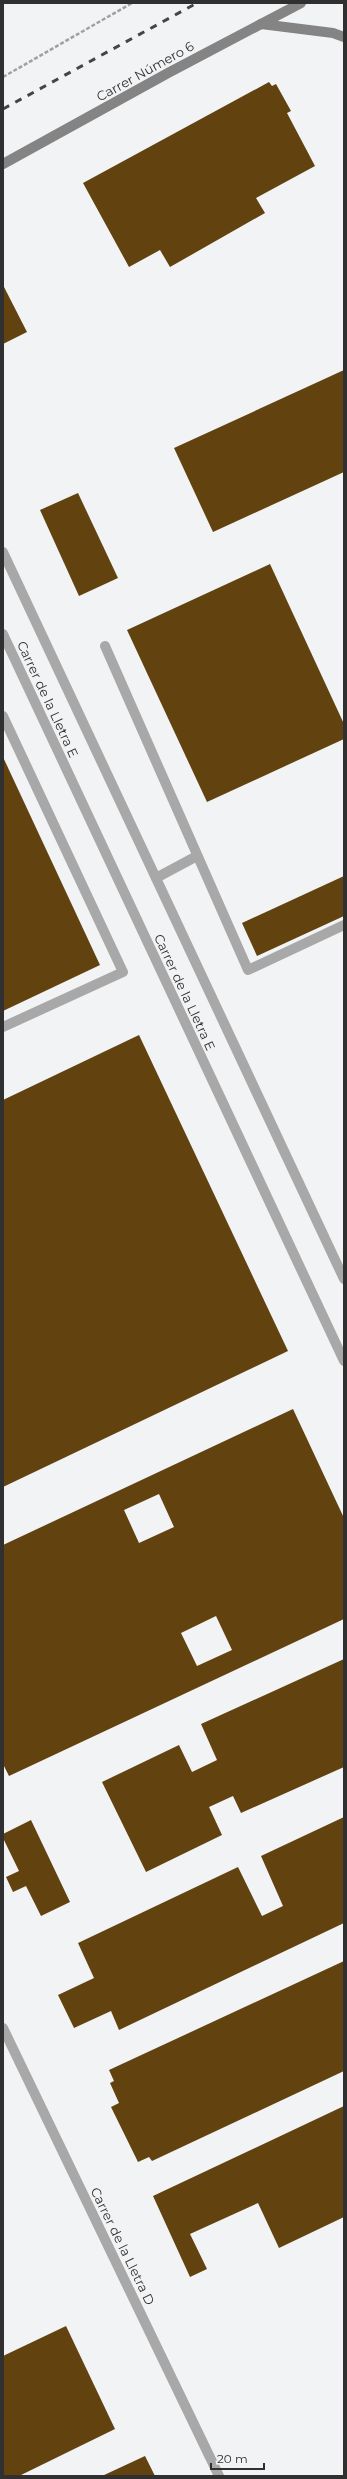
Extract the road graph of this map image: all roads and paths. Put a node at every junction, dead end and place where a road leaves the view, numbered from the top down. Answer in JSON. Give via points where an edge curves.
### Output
{"nodes":[{"id":1,"x":132,"y":3,"type":"edge"},
{"id":2,"x":301,"y":3,"type":"edge"},
{"id":3,"x":261,"y":24,"type":"junction"},
{"id":4,"x":344,"y":37,"type":"edge"},
{"id":5,"x":3,"y":77,"type":"edge"},
{"id":6,"x":3,"y":164,"type":"edge"},
{"id":7,"x":3,"y":552,"type":"edge"},
{"id":8,"x":3,"y":634,"type":"edge"},
{"id":9,"x":105,"y":646,"type":"dead end"},
{"id":10,"x":3,"y":716,"type":"edge"},
{"id":11,"x":197,"y":856,"type":"junction"},
{"id":12,"x":156,"y":878,"type":"junction"},
{"id":13,"x":344,"y":925,"type":"edge"},
{"id":14,"x":3,"y":1027,"type":"edge"},
{"id":15,"x":344,"y":1279,"type":"edge"},
{"id":16,"x":344,"y":1361,"type":"edge"},
{"id":17,"x":3,"y":2028,"type":"edge"},
{"id":18,"x":220,"y":2476,"type":"edge"}],
"edges":[{"from":1,"to":5,"type":"path"},
{"from":2,"to":3,"type":"main road","name":"Carrer Número 6"},
{"from":3,"to":4,"type":"main road","via":[[333,32]]},
{"from":3,"to":6,"type":"main road","name":"Carrer Número 6"},
{"from":7,"to":12,"type":"street","name":"Carrer de la Lletra E"},
{"from":8,"to":16,"type":"street","name":"Carrer de la Lletra E"},
{"from":9,"to":11,"type":"street"},
{"from":10,"to":14,"type":"street","via":[[123,972]]},
{"from":11,"to":12,"type":"street"},
{"from":11,"to":13,"type":"street","via":[[248,970]]},
{"from":12,"to":15,"type":"street","name":"Carrer de la Lletra E"},
{"from":17,"to":18,"type":"street","name":"Carrer de la Lletra D"}]}
